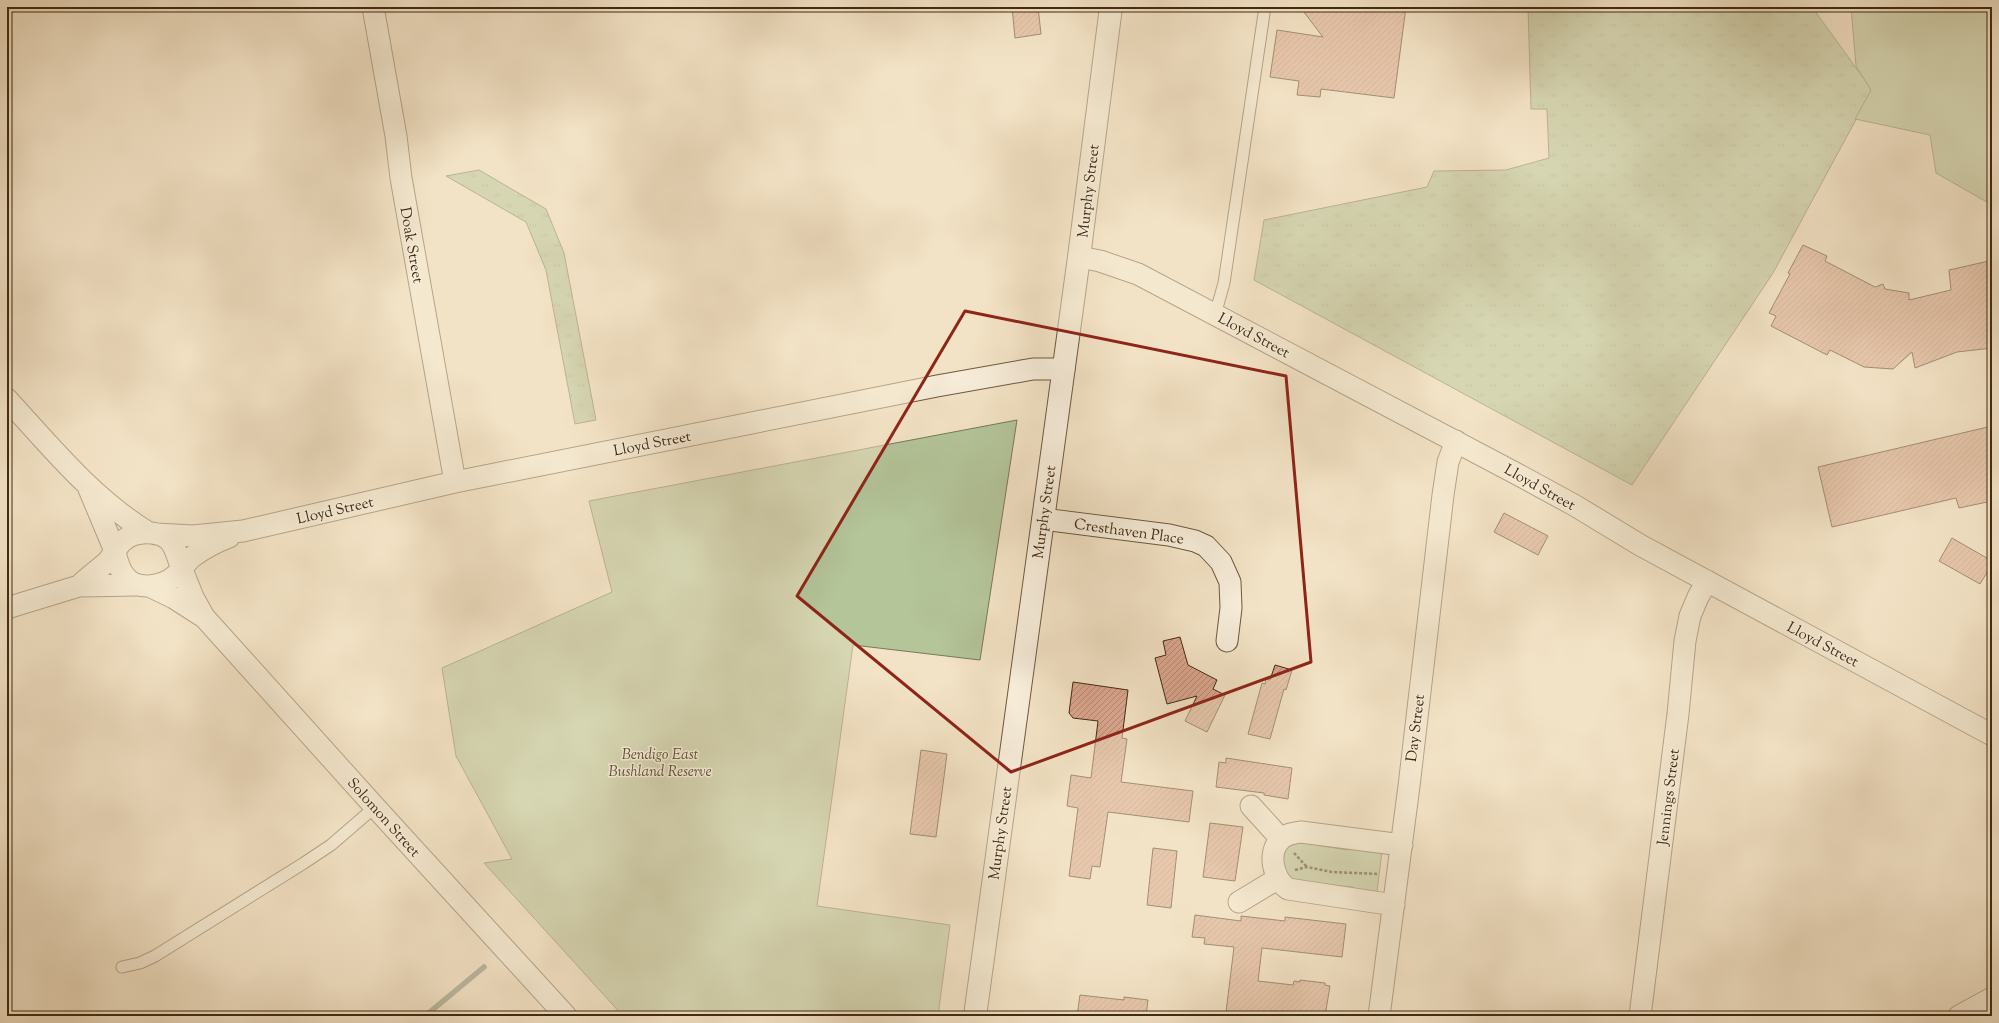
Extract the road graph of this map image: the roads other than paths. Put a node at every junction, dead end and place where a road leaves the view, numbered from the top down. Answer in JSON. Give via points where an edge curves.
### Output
{"nodes":[{"id":1,"x":373,"y":7,"type":"edge"},
{"id":2,"x":1111,"y":7,"type":"edge"},
{"id":3,"x":1266,"y":7,"type":"edge"},
{"id":4,"x":1079,"y":257,"type":"junction"},
{"id":5,"x":1215,"y":315,"type":"junction"},
{"id":6,"x":1064,"y":369,"type":"junction"},
{"id":7,"x":7,"y":399,"type":"edge"},
{"id":8,"x":1456,"y":441,"type":"junction"},
{"id":9,"x":455,"y":482,"type":"junction"},
{"id":10,"x":88,"y":487,"type":"junction"},
{"id":11,"x":1043,"y":519,"type":"junction"},
{"id":12,"x":243,"y":531,"type":"junction"},
{"id":13,"x":153,"y":534,"type":"junction"},
{"id":14,"x":115,"y":552,"type":"junction"},
{"id":15,"x":181,"y":567,"type":"junction"},
{"id":16,"x":1707,"y":581,"type":"junction"},
{"id":17,"x":143,"y":585,"type":"junction"},
{"id":18,"x":79,"y":586,"type":"junction"},
{"id":19,"x":7,"y":608,"type":"edge"},
{"id":20,"x":204,"y":617,"type":"junction"},
{"id":21,"x":1227,"y":641,"type":"dead end"},
{"id":22,"x":1992,"y":735,"type":"edge"},
{"id":23,"x":1251,"y":806,"type":"dead end"},
{"id":24,"x":375,"y":807,"type":"junction"},
{"id":25,"x":1281,"y":839,"type":"junction"},
{"id":26,"x":1402,"y":845,"type":"junction"},
{"id":27,"x":1277,"y":879,"type":"junction"},
{"id":28,"x":1239,"y":902,"type":"dead end"},
{"id":29,"x":1394,"y":905,"type":"junction"},
{"id":30,"x":122,"y":967,"type":"dead end"},
{"id":31,"x":1992,"y":998,"type":"edge"},
{"id":32,"x":566,"y":1016,"type":"edge"},
{"id":33,"x":975,"y":1016,"type":"edge"},
{"id":34,"x":1379,"y":1016,"type":"edge"},
{"id":35,"x":1640,"y":1016,"type":"edge"},
{"id":36,"x":1959,"y":1016,"type":"edge"}],
"edges":[{"from":1,"to":9,"type":"street","name":"Doak Street"},
{"from":2,"to":4,"type":"street","name":"Murphy Street"},
{"from":3,"to":5,"type":"lane","via":[[1224,283]]},
{"from":4,"to":5,"type":"street","name":"Lloyd Street","via":[[1138,274]]},
{"from":4,"to":6,"type":"street","name":"Murphy Street"},
{"from":5,"to":8,"type":"street","name":"Lloyd Street"},
{"from":6,"to":9,"type":"street","name":"Lloyd Street","via":[[1022,370]]},
{"from":6,"to":11,"type":"street","name":"Murphy Street"},
{"from":7,"to":10,"type":"street"},
{"from":8,"to":16,"type":"street","name":"Lloyd Street"},
{"from":8,"to":26,"type":"street","name":"Day Street","via":[[1448,462],[1442,495]]},
{"from":9,"to":12,"type":"street","name":"Lloyd Street"},
{"from":10,"to":13,"type":"street","via":[[126,518]]},
{"from":10,"to":14,"type":"street"},
{"from":11,"to":21,"type":"street","name":"Cresthaven Place","via":[[1169,535],[1206,546],[1221,562],[1230,582],[1231,608]]},
{"from":11,"to":33,"type":"street","name":"Murphy Street"},
{"from":12,"to":13,"type":"street","name":"Lloyd Street","via":[[192,536]]},
{"from":12,"to":15,"type":"street","name":"Lloyd Street","via":[[202,550]]},
{"from":13,"to":14,"type":"street","via":[[130,536]]},
{"from":13,"to":15,"type":"street","via":[[168,540],[174,547]]},
{"from":14,"to":17,"type":"street","via":[[124,576]]},
{"from":14,"to":18,"type":"street"},
{"from":15,"to":17,"type":"street","via":[[177,574],[168,580]]},
{"from":15,"to":20,"type":"street","name":"Solomon Street"},
{"from":16,"to":22,"type":"street","name":"Lloyd Street"},
{"from":16,"to":35,"type":"street","name":"Jennings Street","via":[[1690,616],[1685,641]]},
{"from":17,"to":18,"type":"street"},
{"from":17,"to":20,"type":"street","name":"Solomon Street","via":[[174,598]]},
{"from":18,"to":19,"type":"street"},
{"from":20,"to":24,"type":"street","name":"Solomon Street"},
{"from":23,"to":25,"type":"street"},
{"from":24,"to":30,"type":"lane","via":[[331,845],[298,867],[155,956]]},
{"from":24,"to":32,"type":"street","name":"Solomon Street"},
{"from":25,"to":26,"type":"street","via":[[1295,833],[1307,832]]},
{"from":25,"to":27,"type":"street","via":[[1276,847],[1273,862]]},
{"from":26,"to":29,"type":"street","name":"Day Street"},
{"from":27,"to":28,"type":"street"},
{"from":27,"to":29,"type":"street","via":[[1293,891]]},
{"from":29,"to":34,"type":"street","name":"Day Street"},
{"from":31,"to":36,"type":"street"}]}
